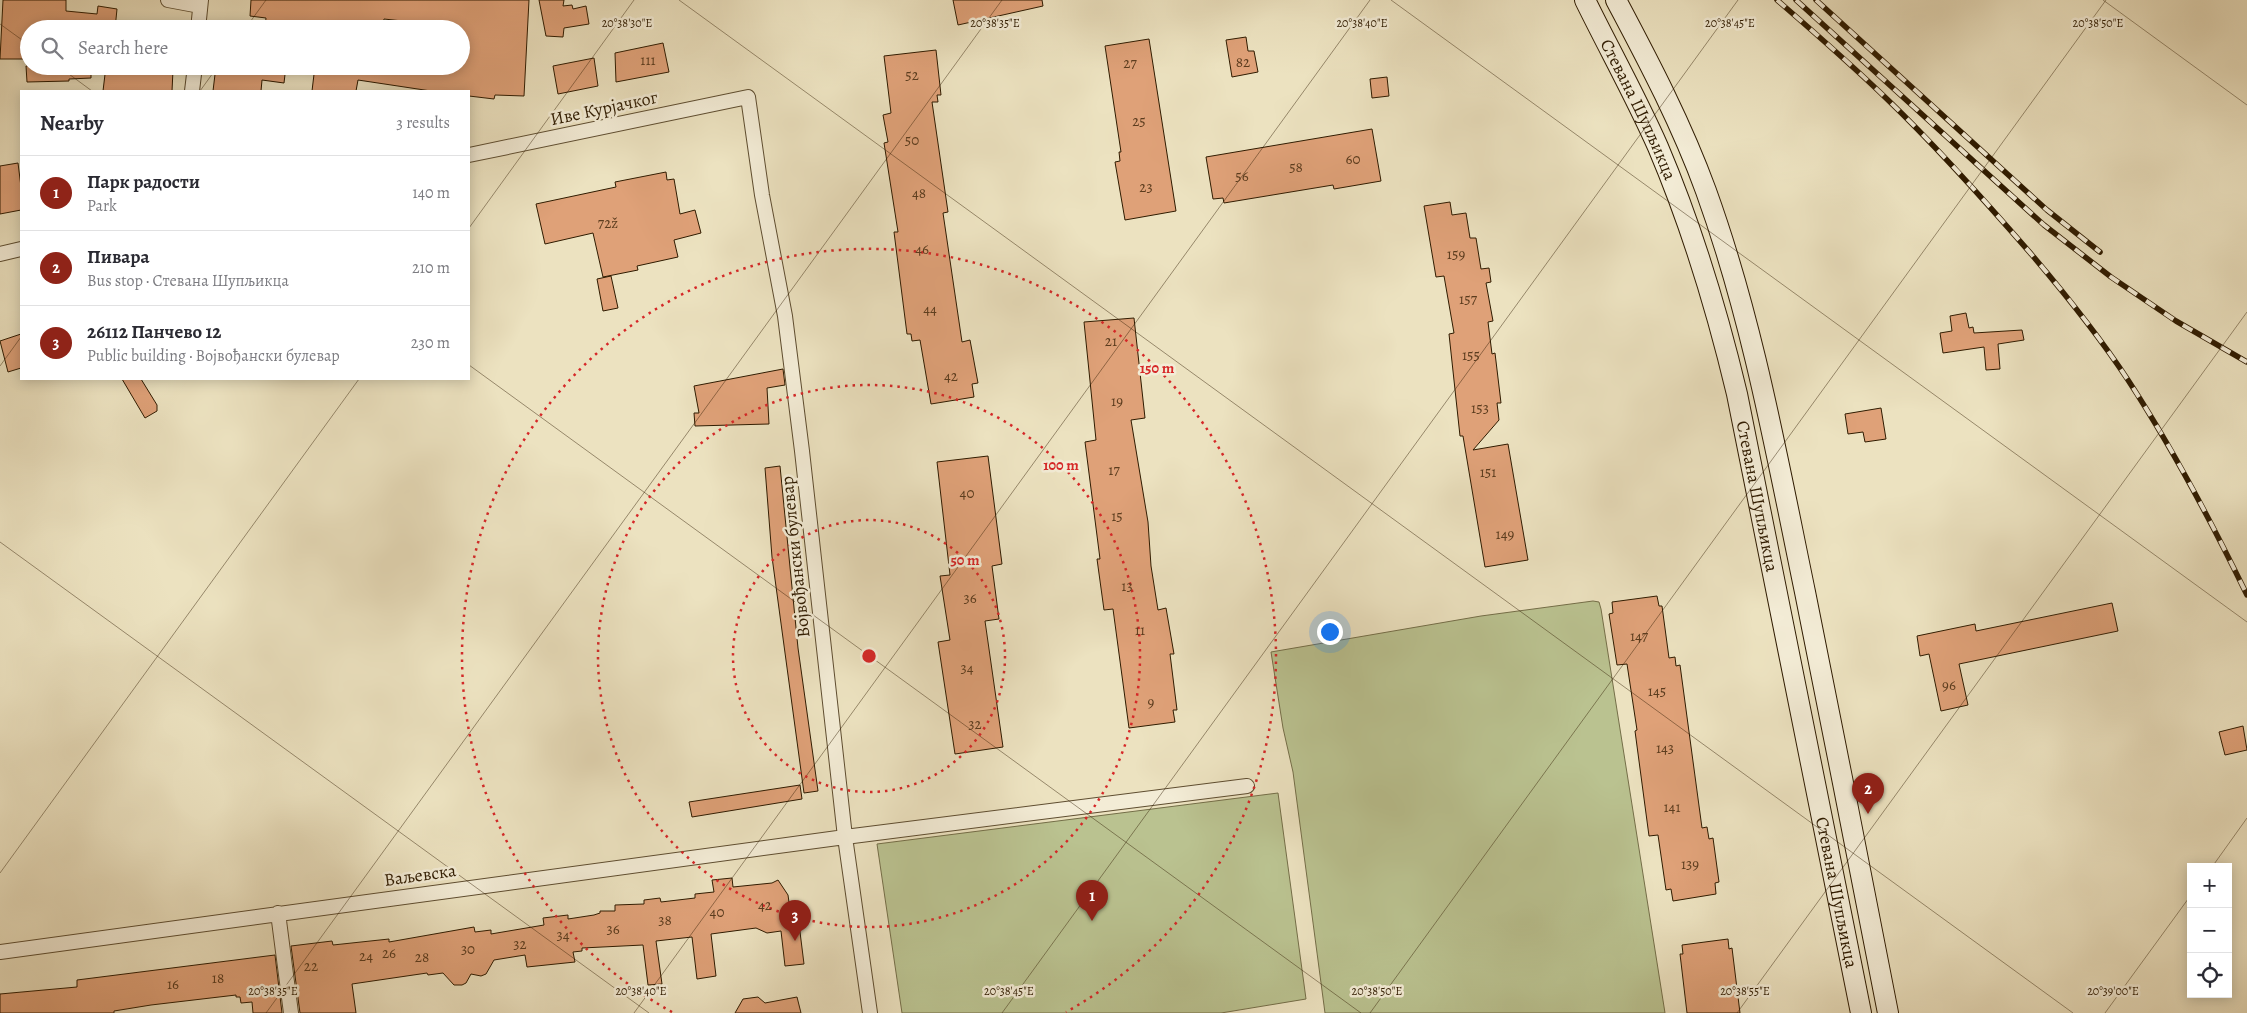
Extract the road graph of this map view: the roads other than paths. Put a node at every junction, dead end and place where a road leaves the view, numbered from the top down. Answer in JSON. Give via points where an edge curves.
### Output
{"nodes":[{"id":1,"x":168,"y":0,"type":"edge"},
{"id":2,"x":1585,"y":0,"type":"edge"},
{"id":3,"x":1616,"y":0,"type":"edge"},
{"id":4,"x":201,"y":3,"type":"edge"},
{"id":5,"x":199,"y":20,"type":"edge"},
{"id":6,"x":194,"y":75,"type":"edge"},
{"id":7,"x":192,"y":90,"type":"edge"},
{"id":8,"x":748,"y":97,"type":"joint"},
{"id":9,"x":470,"y":155,"type":"edge"},
{"id":10,"x":20,"y":249,"type":"edge"},
{"id":11,"x":0,"y":254,"type":"edge"},
{"id":12,"x":1247,"y":786,"type":"dead end"},
{"id":13,"x":845,"y":837,"type":"junction"},
{"id":14,"x":278,"y":913,"type":"junction"},
{"id":15,"x":0,"y":952,"type":"edge"},
{"id":16,"x":291,"y":1013,"type":"edge"},
{"id":17,"x":870,"y":1013,"type":"edge"},
{"id":18,"x":1861,"y":1013,"type":"edge"},
{"id":19,"x":1888,"y":1013,"type":"edge"}],
"edges":[{"from":1,"to":4,"type":"street"},
{"from":2,"to":18,"type":"main road","name":"Стевана Шупљикца","via":[[1658,147],[1722,330]]},
{"from":3,"to":19,"type":"main road","name":"Стевана Шупљикца","via":[[1677,121],[1706,191],[1748,326]]},
{"from":4,"to":5,"type":"street"},
{"from":6,"to":7,"type":"street"},
{"from":8,"to":9,"type":"street","name":"Иве Курјачког"},
{"from":8,"to":13,"type":"street","name":"Војвођански булевар","via":[[762,195],[785,316]]},
{"from":10,"to":11,"type":"street"},
{"from":12,"to":13,"type":"street","name":"Ваљевска"},
{"from":13,"to":14,"type":"street","name":"Ваљевска"},
{"from":13,"to":17,"type":"street","name":"Војвођански булевар"},
{"from":14,"to":15,"type":"street","name":"Ваљевска"},
{"from":14,"to":16,"type":"street"}]}
